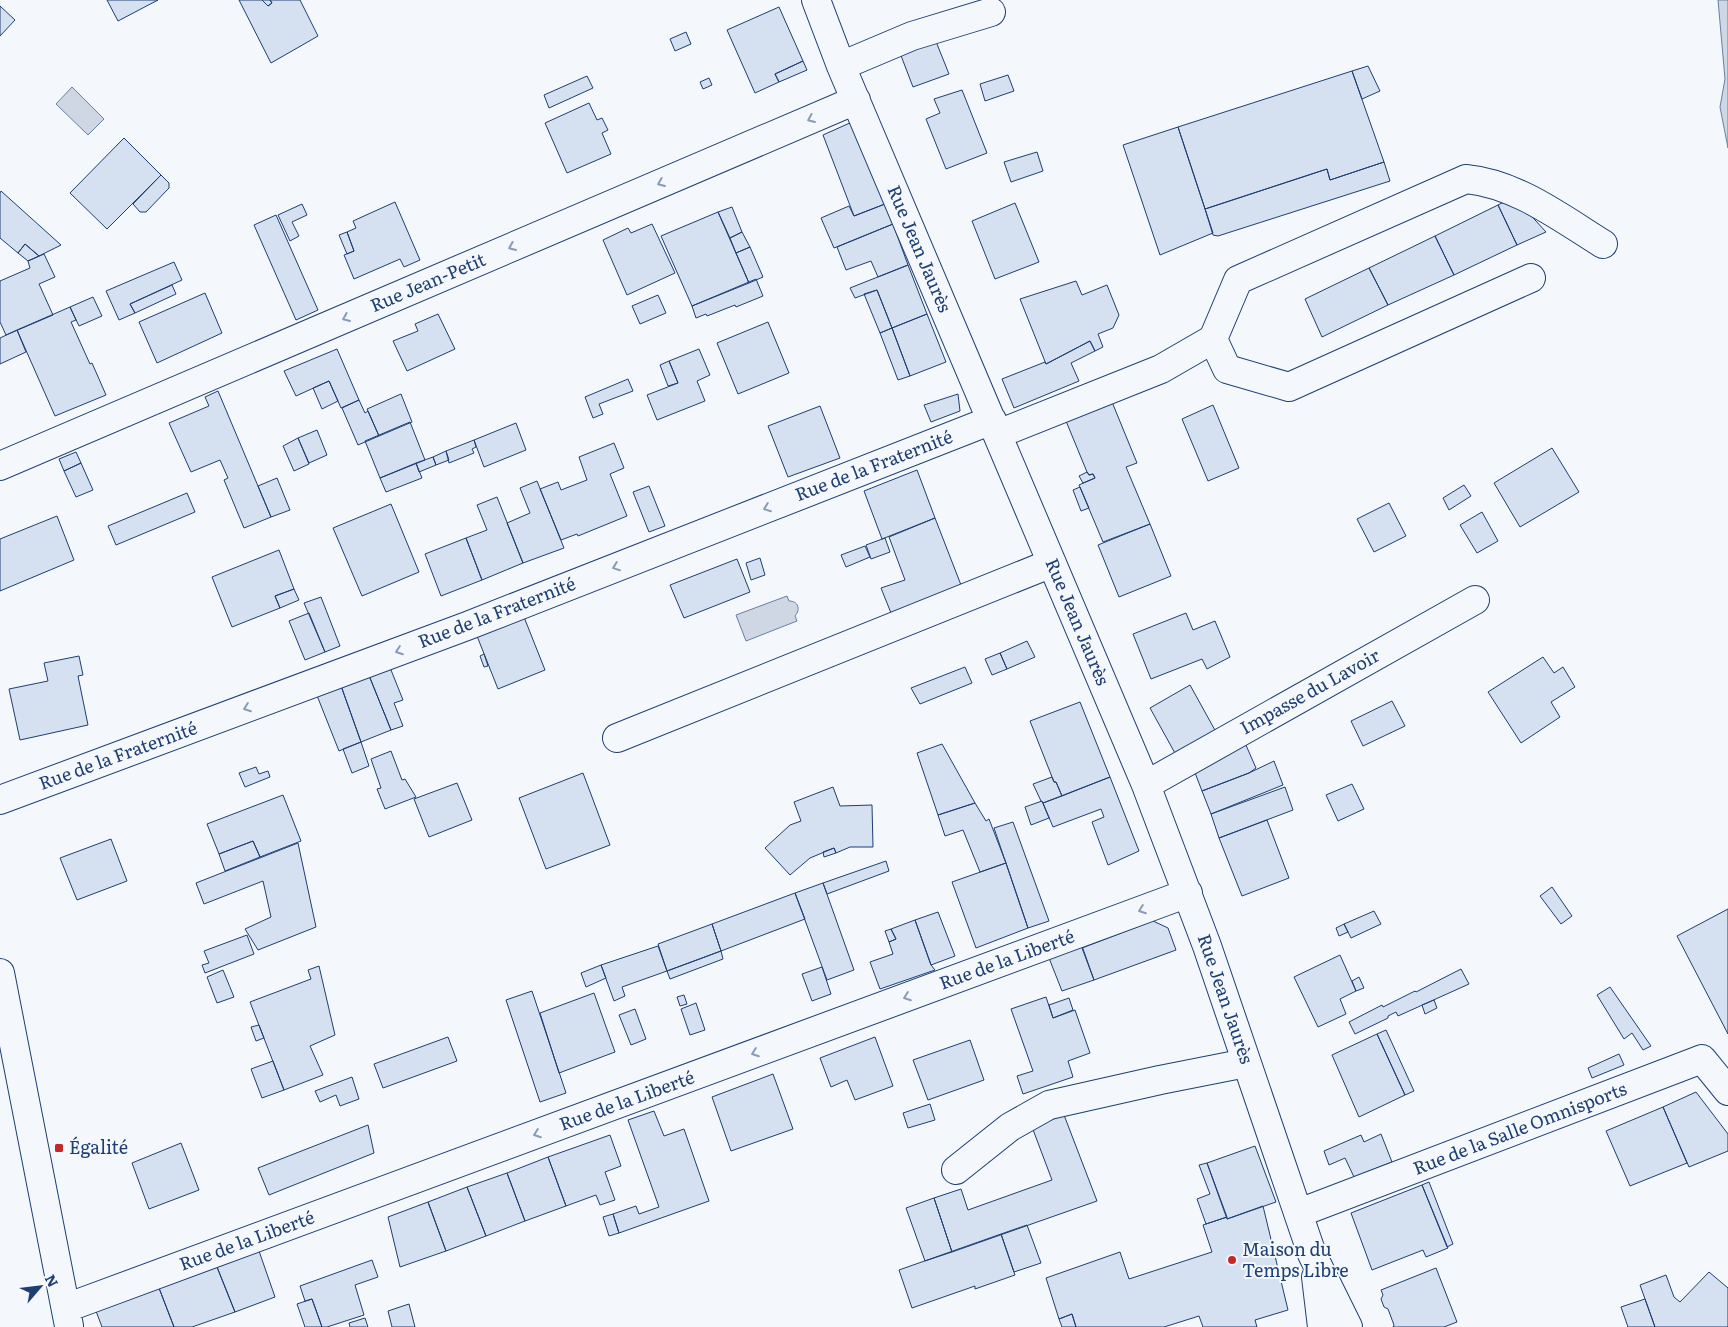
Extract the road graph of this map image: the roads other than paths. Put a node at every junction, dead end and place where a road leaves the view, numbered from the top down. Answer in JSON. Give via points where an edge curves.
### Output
{"nodes":[{"id":1,"x":816,"y":0,"type":"edge"},
{"id":2,"x":991,"y":12,"type":"dead end"},
{"id":3,"x":841,"y":66,"type":"junction"},
{"id":4,"x":856,"y":100,"type":"junction"},
{"id":5,"x":1602,"y":244,"type":"dead end"},
{"id":6,"x":1531,"y":278,"type":"dead end"},
{"id":7,"x":1213,"y":339,"type":"junction"},
{"id":8,"x":995,"y":427,"type":"junction"},
{"id":9,"x":0,"y":466,"type":"edge"},
{"id":10,"x":1052,"y":563,"type":"junction"},
{"id":11,"x":1475,"y":600,"type":"dead end"},
{"id":12,"x":617,"y":738,"type":"dead end"},
{"id":13,"x":1146,"y":785,"type":"junction"},
{"id":14,"x":0,"y":800,"type":"edge"},
{"id":15,"x":1188,"y":893,"type":"junction"},
{"id":16,"x":0,"y":973,"type":"edge"},
{"id":17,"x":1246,"y":1063,"type":"junction"},
{"id":18,"x":1728,"y":1091,"type":"edge"},
{"id":19,"x":956,"y":1170,"type":"dead end"},
{"id":20,"x":1299,"y":1213,"type":"junction"},
{"id":21,"x":1312,"y":1254,"type":"junction"},
{"id":22,"x":68,"y":1318,"type":"edge"},
{"id":23,"x":1322,"y":1327,"type":"edge"},
{"id":24,"x":1348,"y":1327,"type":"edge"}],
"edges":[{"from":1,"to":3,"type":"street","name":"Rue Jean Jaurès"},
{"from":2,"to":3,"type":"street","via":[[912,36]]},
{"from":3,"to":4,"type":"street","name":"Rue Jean Jaurès"},
{"from":4,"to":8,"type":"street","name":"Rue Jean Jaurès"},
{"from":4,"to":9,"type":"street","name":"Rue Jean-Petit","one_way":true},
{"from":5,"to":7,"type":"street","via":[[1532,200],[1481,181],[1466,179],[1238,280]]},
{"from":6,"to":7,"type":"street","via":[[1289,387],[1227,369]]},
{"from":7,"to":8,"type":"street","name":"Rue de la Fraternité","via":[[1161,369]]},
{"from":8,"to":10,"type":"street","name":"Rue Jean Jaurès"},
{"from":8,"to":14,"type":"street","name":"Rue de la Fraternité","one_way":true},
{"from":10,"to":12,"type":"street"},
{"from":10,"to":13,"type":"street","name":"Rue Jean Jaurès"},
{"from":11,"to":13,"type":"street","name":"Impasse du Lavoir"},
{"from":13,"to":15,"type":"street","name":"Rue Jean Jaurès"},
{"from":15,"to":17,"type":"street","name":"Rue Jean Jaurès"},
{"from":15,"to":22,"type":"street","name":"Rue de la Liberté","one_way":true},
{"from":16,"to":22,"type":"street"},
{"from":17,"to":19,"type":"street","via":[[1049,1106],[1010,1127]]},
{"from":17,"to":20,"type":"street","name":"Rue Jean Jaurès"},
{"from":18,"to":20,"type":"street","name":"Rue de la Salle Omnisports","via":[[1702,1059]]},
{"from":20,"to":21,"type":"street","name":"Rue Jean Jaurès"},
{"from":21,"to":23,"type":"street","name":"Rue Jean Jaurès"},
{"from":21,"to":24,"type":"street","name":"Rue Jean Jaurès"}]}
